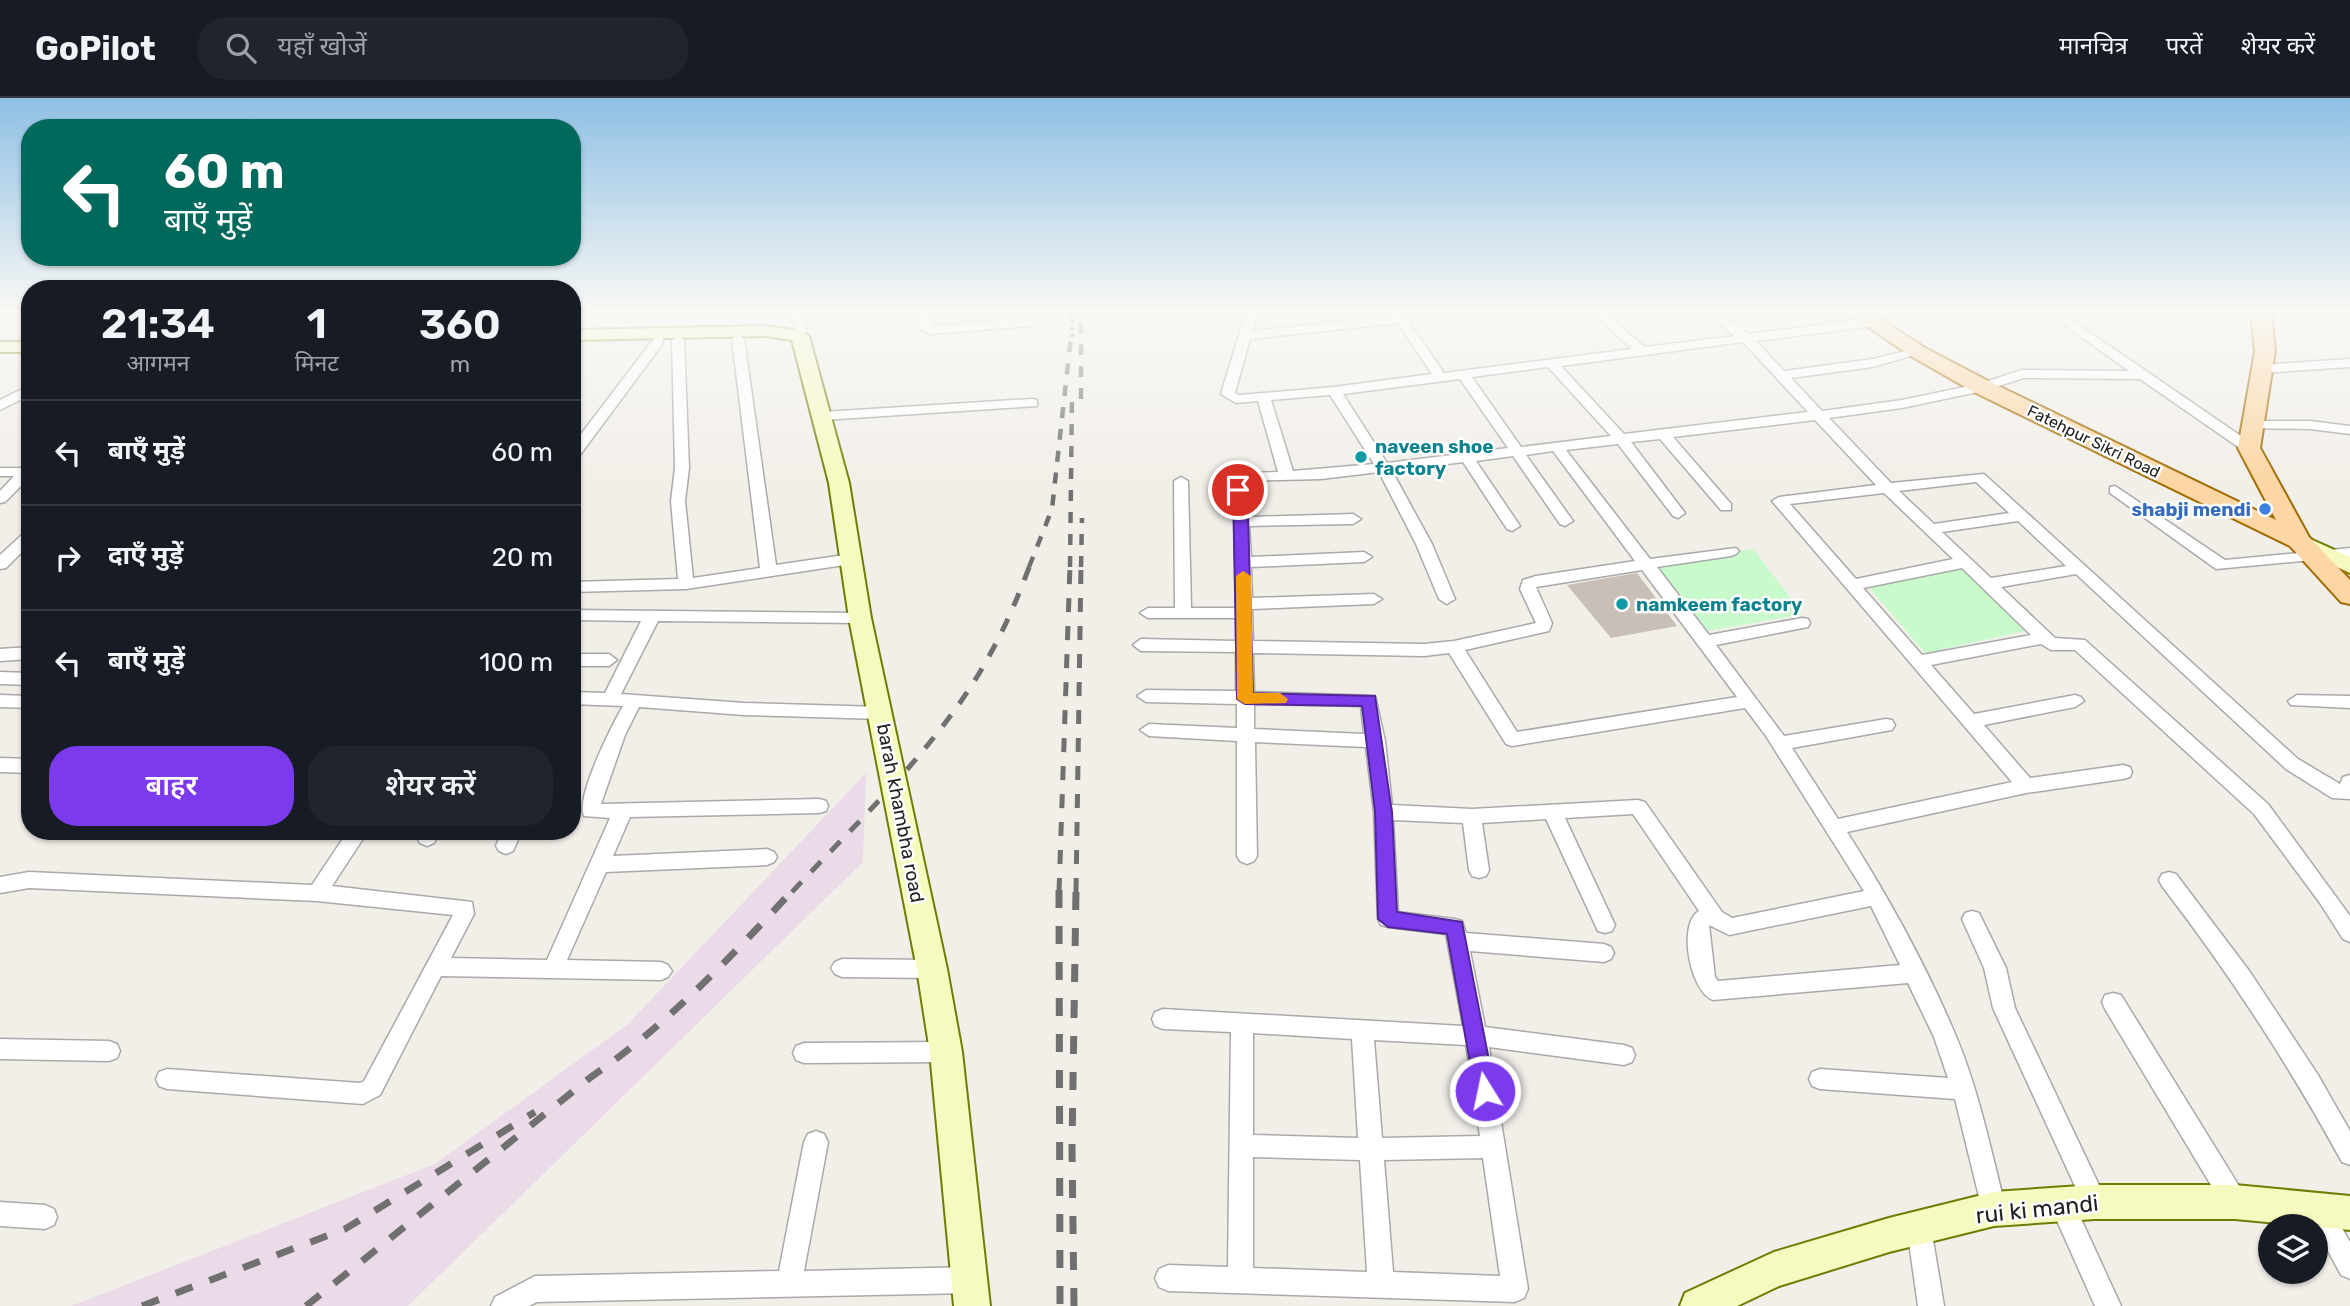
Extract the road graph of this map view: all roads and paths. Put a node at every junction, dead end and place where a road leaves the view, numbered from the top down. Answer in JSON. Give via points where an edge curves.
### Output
{"nodes":[{"id":1,"x":638,"y":368,"type":"edge"},
{"id":2,"x":679,"y":368,"type":"edge"},
{"id":3,"x":742,"y":368,"type":"edge"},
{"id":4,"x":809,"y":368,"type":"edge"},
{"id":5,"x":1236,"y":368,"type":"edge"},
{"id":6,"x":1435,"y":368,"type":"edge"},
{"id":7,"x":1513,"y":368,"type":"edge"},
{"id":8,"x":1556,"y":368,"type":"edge"},
{"id":9,"x":1775,"y":368,"type":"edge"},
{"id":10,"x":1835,"y":368,"type":"edge"},
{"id":11,"x":1948,"y":368,"type":"edge"},
{"id":12,"x":2136,"y":368,"type":"edge"},
{"id":13,"x":2271,"y":368,"type":"edge"},
{"id":14,"x":2262,"y":369,"type":"joint"},
{"id":15,"x":1463,"y":374,"type":"junction"},
{"id":16,"x":2146,"y":375,"type":"junction"},
{"id":17,"x":1440,"y":376,"type":"junction"},
{"id":18,"x":1782,"y":376,"type":"junction"},
{"id":19,"x":1982,"y":387,"type":"junction"},
{"id":20,"x":1334,"y":391,"type":"junction"},
{"id":21,"x":21,"y":394,"type":"edge"},
{"id":22,"x":1264,"y":398,"type":"junction"},
{"id":23,"x":1032,"y":403,"type":"dead end"},
{"id":24,"x":21,"y":404,"type":"edge"},
{"id":25,"x":1,"y":405,"type":"edge"},
{"id":26,"x":823,"y":415,"type":"junction"},
{"id":27,"x":1821,"y":415,"type":"junction"},
{"id":28,"x":2253,"y":425,"type":"junction"},
{"id":29,"x":2350,"y":430,"type":"edge"},
{"id":30,"x":1664,"y":435,"type":"junction"},
{"id":31,"x":1622,"y":440,"type":"junction"},
{"id":32,"x":581,"y":444,"type":"edge"},
{"id":33,"x":1557,"y":447,"type":"junction"},
{"id":34,"x":2249,"y":448,"type":"junction"},
{"id":35,"x":1519,"y":452,"type":"junction"},
{"id":36,"x":1467,"y":458,"type":"junction"},
{"id":37,"x":1386,"y":467,"type":"junction"},
{"id":38,"x":0,"y":472,"type":"edge"},
{"id":39,"x":21,"y":472,"type":"edge"},
{"id":40,"x":1287,"y":477,"type":"junction"},
{"id":41,"x":21,"y":479,"type":"edge"},
{"id":42,"x":1181,"y":481,"type":"dead end"},
{"id":43,"x":1885,"y":486,"type":"junction"},
{"id":44,"x":2115,"y":490,"type":"dead end"},
{"id":45,"x":0,"y":499,"type":"edge"},
{"id":46,"x":1726,"y":507,"type":"dead end"},
{"id":47,"x":1678,"y":513,"type":"dead end"},
{"id":48,"x":2020,"y":516,"type":"junction"},
{"id":49,"x":1353,"y":519,"type":"dead end"},
{"id":50,"x":1565,"y":521,"type":"dead end"},
{"id":51,"x":1242,"y":522,"type":"junction"},
{"id":52,"x":1512,"y":526,"type":"dead end"},
{"id":53,"x":1930,"y":529,"type":"junction"},
{"id":54,"x":21,"y":544,"type":"edge"},
{"id":55,"x":2312,"y":550,"type":"junction"},
{"id":56,"x":1731,"y":551,"type":"dead end"},
{"id":57,"x":2350,"y":553,"type":"edge"},
{"id":58,"x":1364,"y":557,"type":"dead end"},
{"id":59,"x":851,"y":559,"type":"junction"},
{"id":60,"x":1242,"y":562,"type":"junction"},
{"id":61,"x":1965,"y":562,"type":"junction"},
{"id":62,"x":0,"y":564,"type":"edge"},
{"id":63,"x":1644,"y":564,"type":"junction"},
{"id":64,"x":2350,"y":566,"type":"edge"},
{"id":65,"x":2077,"y":569,"type":"junction"},
{"id":66,"x":769,"y":573,"type":"junction"},
{"id":67,"x":1987,"y":583,"type":"junction"},
{"id":68,"x":686,"y":584,"type":"junction"},
{"id":69,"x":1852,"y":585,"type":"junction"},
{"id":70,"x":581,"y":587,"type":"edge"},
{"id":71,"x":2349,"y":595,"type":"edge"},
{"id":72,"x":1374,"y":599,"type":"dead end"},
{"id":73,"x":1447,"y":599,"type":"dead end"},
{"id":74,"x":1244,"y":608,"type":"junction"},
{"id":75,"x":1148,"y":613,"type":"dead end"},
{"id":76,"x":1183,"y":613,"type":"junction"},
{"id":77,"x":581,"y":615,"type":"edge"},
{"id":78,"x":652,"y":616,"type":"junction"},
{"id":79,"x":860,"y":618,"type":"junction"},
{"id":80,"x":1802,"y":623,"type":"dead end"},
{"id":81,"x":2045,"y":638,"type":"junction"},
{"id":82,"x":1703,"y":642,"type":"junction"},
{"id":83,"x":1141,"y":645,"type":"dead end"},
{"id":84,"x":1454,"y":647,"type":"junction"},
{"id":85,"x":1245,"y":648,"type":"junction"},
{"id":86,"x":21,"y":654,"type":"edge"},
{"id":87,"x":0,"y":655,"type":"edge"},
{"id":88,"x":581,"y":660,"type":"edge"},
{"id":89,"x":609,"y":660,"type":"dead end"},
{"id":90,"x":1920,"y":660,"type":"junction"},
{"id":91,"x":0,"y":678,"type":"edge"},
{"id":92,"x":21,"y":679,"type":"edge"},
{"id":93,"x":1146,"y":696,"type":"dead end"},
{"id":94,"x":581,"y":699,"type":"edge"},
{"id":95,"x":610,"y":699,"type":"junction"},
{"id":96,"x":1245,"y":699,"type":"junction"},
{"id":97,"x":0,"y":701,"type":"edge"},
{"id":98,"x":634,"y":701,"type":"junction"},
{"id":99,"x":1748,"y":701,"type":"junction"},
{"id":100,"x":2075,"y":701,"type":"dead end"},
{"id":101,"x":2297,"y":701,"type":"dead end"},
{"id":102,"x":21,"y":702,"type":"edge"},
{"id":103,"x":2350,"y":702,"type":"edge"},
{"id":104,"x":881,"y":713,"type":"junction"},
{"id":105,"x":1972,"y":721,"type":"junction"},
{"id":106,"x":1886,"y":725,"type":"dead end"},
{"id":107,"x":1149,"y":730,"type":"dead end"},
{"id":108,"x":1245,"y":734,"type":"junction"},
{"id":109,"x":1376,"y":741,"type":"junction"},
{"id":110,"x":1780,"y":743,"type":"junction"},
{"id":111,"x":0,"y":765,"type":"edge"},
{"id":112,"x":21,"y":766,"type":"edge"},
{"id":113,"x":2123,"y":772,"type":"dead end"},
{"id":114,"x":2350,"y":782,"type":"edge"},
{"id":115,"x":2026,"y":786,"type":"junction"},
{"id":116,"x":819,"y":806,"type":"dead end"},
{"id":117,"x":1383,"y":812,"type":"junction"},
{"id":118,"x":622,"y":813,"type":"junction"},
{"id":119,"x":1553,"y":813,"type":"junction"},
{"id":120,"x":1472,"y":816,"type":"junction"},
{"id":121,"x":1834,"y":827,"type":"junction"},
{"id":122,"x":353,"y":840,"type":"edge"},
{"id":123,"x":1247,"y":856,"type":"dead end"},
{"id":124,"x":767,"y":857,"type":"dead end"},
{"id":125,"x":598,"y":865,"type":"junction"},
{"id":126,"x":1479,"y":870,"type":"dead end"},
{"id":127,"x":2169,"y":880,"type":"dead end"},
{"id":128,"x":0,"y":886,"type":"edge"},
{"id":129,"x":317,"y":892,"type":"junction"},
{"id":130,"x":1876,"y":897,"type":"junction"},
{"id":131,"x":1712,"y":913,"type":"junction"},
{"id":132,"x":1972,"y":919,"type":"dead end"},
{"id":133,"x":1605,"y":926,"type":"dead end"},
{"id":134,"x":2350,"y":933,"type":"edge"},
{"id":135,"x":1458,"y":941,"type":"junction"},
{"id":136,"x":1604,"y":953,"type":"dead end"},
{"id":137,"x":435,"y":967,"type":"junction"},
{"id":138,"x":842,"y":968,"type":"dead end"},
{"id":139,"x":553,"y":969,"type":"junction"},
{"id":140,"x":932,"y":969,"type":"junction"},
{"id":141,"x":662,"y":971,"type":"dead end"},
{"id":142,"x":1914,"y":973,"type":"junction"},
{"id":143,"x":2113,"y":1002,"type":"dead end"},
{"id":144,"x":1163,"y":1018,"type":"dead end"},
{"id":145,"x":1241,"y":1024,"type":"junction"},
{"id":146,"x":1362,"y":1029,"type":"junction"},
{"id":147,"x":1476,"y":1036,"type":"junction"},
{"id":148,"x":0,"y":1049,"type":"edge"},
{"id":149,"x":109,"y":1051,"type":"dead end"},
{"id":150,"x":946,"y":1052,"type":"junction"},
{"id":151,"x":804,"y":1053,"type":"dead end"},
{"id":152,"x":1624,"y":1055,"type":"dead end"},
{"id":153,"x":167,"y":1079,"type":"dead end"},
{"id":154,"x":1820,"y":1079,"type":"dead end"},
{"id":155,"x":1962,"y":1089,"type":"junction"},
{"id":156,"x":816,"y":1142,"type":"dead end"},
{"id":157,"x":1242,"y":1146,"type":"junction"},
{"id":158,"x":1494,"y":1146,"type":"junction"},
{"id":159,"x":1372,"y":1149,"type":"junction"},
{"id":160,"x":2350,"y":1154,"type":"edge"},
{"id":161,"x":2235,"y":1202,"type":"junction"},
{"id":162,"x":2078,"y":1203,"type":"junction"},
{"id":163,"x":1994,"y":1209,"type":"junction"},
{"id":164,"x":2334,"y":1211,"type":"edge"},
{"id":165,"x":0,"y":1214,"type":"edge"},
{"id":166,"x":45,"y":1217,"type":"dead end"},
{"id":167,"x":1919,"y":1228,"type":"junction"},
{"id":168,"x":2350,"y":1266,"type":"edge"},
{"id":169,"x":1168,"y":1278,"type":"dead end"},
{"id":170,"x":1240,"y":1279,"type":"junction"},
{"id":171,"x":789,"y":1283,"type":"junction"},
{"id":172,"x":1381,"y":1285,"type":"junction"},
{"id":173,"x":971,"y":1293,"type":"edge"},
{"id":174,"x":532,"y":1298,"type":"edge"},
{"id":175,"x":1515,"y":1298,"type":"edge"},
{"id":176,"x":504,"y":1306,"type":"edge"},
{"id":177,"x":1698,"y":1306,"type":"edge"},
{"id":178,"x":1931,"y":1306,"type":"edge"},
{"id":179,"x":2108,"y":1306,"type":"edge"}],
"edges":[{"from":1,"to":32,"type":"street"},
{"from":2,"to":68,"type":"street","via":[[682,468],[678,501]]},
{"from":3,"to":66,"type":"street"},
{"from":4,"to":26,"type":"street","name":"barah khambha road"},
{"from":5,"to":22,"type":"street","via":[[1228,394],[1237,399]]},
{"from":6,"to":17,"type":"street"},
{"from":7,"to":15,"type":"street"},
{"from":8,"to":31,"type":"street"},
{"from":9,"to":18,"type":"street"},
{"from":10,"to":18,"type":"street"},
{"from":11,"to":19,"type":"main road","name":"Fatehpur Sikri Road"},
{"from":12,"to":16,"type":"street"},
{"from":13,"to":14,"type":"street"},
{"from":14,"to":28,"type":"main road"},
{"from":15,"to":17,"type":"street"},
{"from":15,"to":35,"type":"street"},
{"from":16,"to":19,"type":"street","via":[[2022,374]]},
{"from":16,"to":34,"type":"street"},
{"from":17,"to":20,"type":"street"},
{"from":18,"to":27,"type":"street"},
{"from":19,"to":27,"type":"street"},
{"from":19,"to":55,"type":"main road","name":"Fatehpur Sikri Road"},
{"from":20,"to":22,"type":"street"},
{"from":20,"to":37,"type":"street"},
{"from":21,"to":25,"type":"street"},
{"from":22,"to":40,"type":"street"},
{"from":23,"to":26,"type":"street"},
{"from":24,"to":25,"type":"street"},
{"from":26,"to":59,"type":"street","name":"barah khambha road"},
{"from":27,"to":30,"type":"street"},
{"from":27,"to":43,"type":"street"},
{"from":28,"to":29,"type":"street"},
{"from":28,"to":34,"type":"main road"},
{"from":30,"to":31,"type":"street"},
{"from":30,"to":46,"type":"street"},
{"from":31,"to":33,"type":"street"},
{"from":31,"to":47,"type":"street"},
{"from":33,"to":35,"type":"street"},
{"from":33,"to":63,"type":"street"},
{"from":34,"to":55,"type":"main road"},
{"from":35,"to":36,"type":"street"},
{"from":35,"to":50,"type":"street"},
{"from":36,"to":37,"type":"street"},
{"from":36,"to":52,"type":"street"},
{"from":37,"to":40,"type":"street"},
{"from":37,"to":73,"type":"street"},
{"from":38,"to":39,"type":"street"},
{"from":40,"to":51,"type":"street","via":[[1234,477]]},
{"from":41,"to":45,"type":"street"},
{"from":42,"to":76,"type":"street"},
{"from":43,"to":48,"type":"street","via":[[1979,477]]},
{"from":43,"to":53,"type":"street"},
{"from":43,"to":69,"type":"street","via":[[1779,501]]},
{"from":44,"to":55,"type":"street","via":[[2222,565]]},
{"from":48,"to":53,"type":"street"},
{"from":48,"to":65,"type":"street"},
{"from":49,"to":51,"type":"street"},
{"from":51,"to":60,"type":"street"},
{"from":53,"to":61,"type":"street"},
{"from":54,"to":62,"type":"street"},
{"from":55,"to":57,"type":"street"},
{"from":55,"to":64,"type":"street"},
{"from":55,"to":71,"type":"main road"},
{"from":56,"to":63,"type":"street"},
{"from":58,"to":60,"type":"street"},
{"from":59,"to":66,"type":"street"},
{"from":59,"to":79,"type":"street","name":"barah khambha road"},
{"from":60,"to":74,"type":"street"},
{"from":61,"to":67,"type":"street"},
{"from":61,"to":69,"type":"street"},
{"from":63,"to":82,"type":"street"},
{"from":63,"to":84,"type":"street","via":[[1536,580],[1528,589],[1543,628]]},
{"from":65,"to":67,"type":"street"},
{"from":65,"to":114,"type":"street","via":[[2292,764],[2339,793],[2345,793]]},
{"from":66,"to":68,"type":"street"},
{"from":67,"to":81,"type":"street"},
{"from":68,"to":70,"type":"street"},
{"from":69,"to":90,"type":"street"},
{"from":72,"to":74,"type":"street"},
{"from":74,"to":76,"type":"street"},
{"from":74,"to":85,"type":"street"},
{"from":75,"to":76,"type":"street"},
{"from":77,"to":78,"type":"street"},
{"from":78,"to":79,"type":"street"},
{"from":78,"to":95,"type":"street"},
{"from":79,"to":104,"type":"street","name":"barah khambha road"},
{"from":80,"to":82,"type":"street"},
{"from":81,"to":90,"type":"street"},
{"from":81,"to":134,"type":"street","via":[[2053,645],[2079,643],[2261,809]]},
{"from":82,"to":99,"type":"street"},
{"from":83,"to":85,"type":"street"},
{"from":84,"to":85,"type":"street"},
{"from":84,"to":99,"type":"street","via":[[1512,740]]},
{"from":85,"to":96,"type":"street"},
{"from":86,"to":87,"type":"street"},
{"from":88,"to":89,"type":"street"},
{"from":90,"to":105,"type":"street"},
{"from":91,"to":92,"type":"street"},
{"from":93,"to":96,"type":"street"},
{"from":94,"to":95,"type":"street"},
{"from":95,"to":98,"type":"street"},
{"from":96,"to":108,"type":"street"},
{"from":96,"to":109,"type":"street","via":[[1369,700]]},
{"from":97,"to":102,"type":"street"},
{"from":98,"to":104,"type":"street"},
{"from":98,"to":118,"type":"street","via":[[616,735],[590,808],[597,814]]},
{"from":99,"to":110,"type":"street"},
{"from":100,"to":105,"type":"street"},
{"from":101,"to":103,"type":"street"},
{"from":104,"to":140,"type":"street","name":"barah khambha road"},
{"from":105,"to":115,"type":"street"},
{"from":106,"to":110,"type":"street"},
{"from":107,"to":108,"type":"street"},
{"from":108,"to":109,"type":"street"},
{"from":108,"to":123,"type":"street"},
{"from":109,"to":117,"type":"street"},
{"from":110,"to":121,"type":"street"},
{"from":111,"to":112,"type":"street"},
{"from":113,"to":115,"type":"street"},
{"from":115,"to":121,"type":"street"},
{"from":116,"to":118,"type":"street"},
{"from":117,"to":120,"type":"street"},
{"from":117,"to":135,"type":"street","via":[[1388,919],[1453,926]]},
{"from":118,"to":125,"type":"street"},
{"from":119,"to":120,"type":"street"},
{"from":119,"to":131,"type":"street","via":[[1638,807]]},
{"from":119,"to":133,"type":"street"},
{"from":120,"to":126,"type":"street"},
{"from":121,"to":130,"type":"street"},
{"from":122,"to":129,"type":"street"},
{"from":124,"to":125,"type":"street"},
{"from":125,"to":139,"type":"street"},
{"from":127,"to":160,"type":"street","via":[[2209,930],[2319,1095]]},
{"from":128,"to":129,"type":"street","via":[[30,880]]},
{"from":129,"to":137,"type":"street","via":[[464,908]]},
{"from":130,"to":131,"type":"street","via":[[1729,927]]},
{"from":130,"to":142,"type":"street"},
{"from":131,"to":142,"type":"street","via":[[1697,927],[1705,980],[1713,991]]},
{"from":132,"to":162,"type":"street","via":[[1995,968],[2004,1009]]},
{"from":135,"to":136,"type":"street"},
{"from":135,"to":147,"type":"street"},
{"from":137,"to":139,"type":"street"},
{"from":137,"to":153,"type":"street","via":[[369,1092],[357,1095]]},
{"from":138,"to":140,"type":"street"},
{"from":139,"to":141,"type":"street"},
{"from":140,"to":150,"type":"street","name":"barah khambha road"},
{"from":142,"to":155,"type":"street","via":[[1945,1036]]},
{"from":143,"to":161,"type":"street"},
{"from":144,"to":145,"type":"street"},
{"from":145,"to":146,"type":"street"},
{"from":145,"to":157,"type":"street"},
{"from":146,"to":147,"type":"street"},
{"from":146,"to":159,"type":"street"},
{"from":147,"to":152,"type":"street"},
{"from":147,"to":158,"type":"street"},
{"from":148,"to":149,"type":"street"},
{"from":150,"to":151,"type":"street"},
{"from":150,"to":173,"type":"street","name":"barah khambha road"},
{"from":154,"to":155,"type":"street"},
{"from":155,"to":163,"type":"street"},
{"from":156,"to":171,"type":"street"},
{"from":157,"to":159,"type":"street"},
{"from":157,"to":170,"type":"street"},
{"from":158,"to":159,"type":"street"},
{"from":158,"to":175,"type":"street"},
{"from":159,"to":172,"type":"street"},
{"from":161,"to":162,"type":"street","name":"rui ki mandi"},
{"from":161,"to":164,"type":"street","name":"rui ki mandi"},
{"from":162,"to":163,"type":"street","name":"rui ki mandi"},
{"from":162,"to":179,"type":"street"},
{"from":163,"to":167,"type":"street","name":"rui ki mandi"},
{"from":164,"to":168,"type":"street"},
{"from":165,"to":166,"type":"street"},
{"from":167,"to":177,"type":"street","name":"rui ki mandi","via":[[1774,1270]]},
{"from":167,"to":178,"type":"street"},
{"from":169,"to":170,"type":"street"},
{"from":170,"to":172,"type":"street"},
{"from":171,"to":173,"type":"street"},
{"from":171,"to":174,"type":"street"},
{"from":172,"to":175,"type":"street"},
{"from":174,"to":176,"type":"street"}]}
